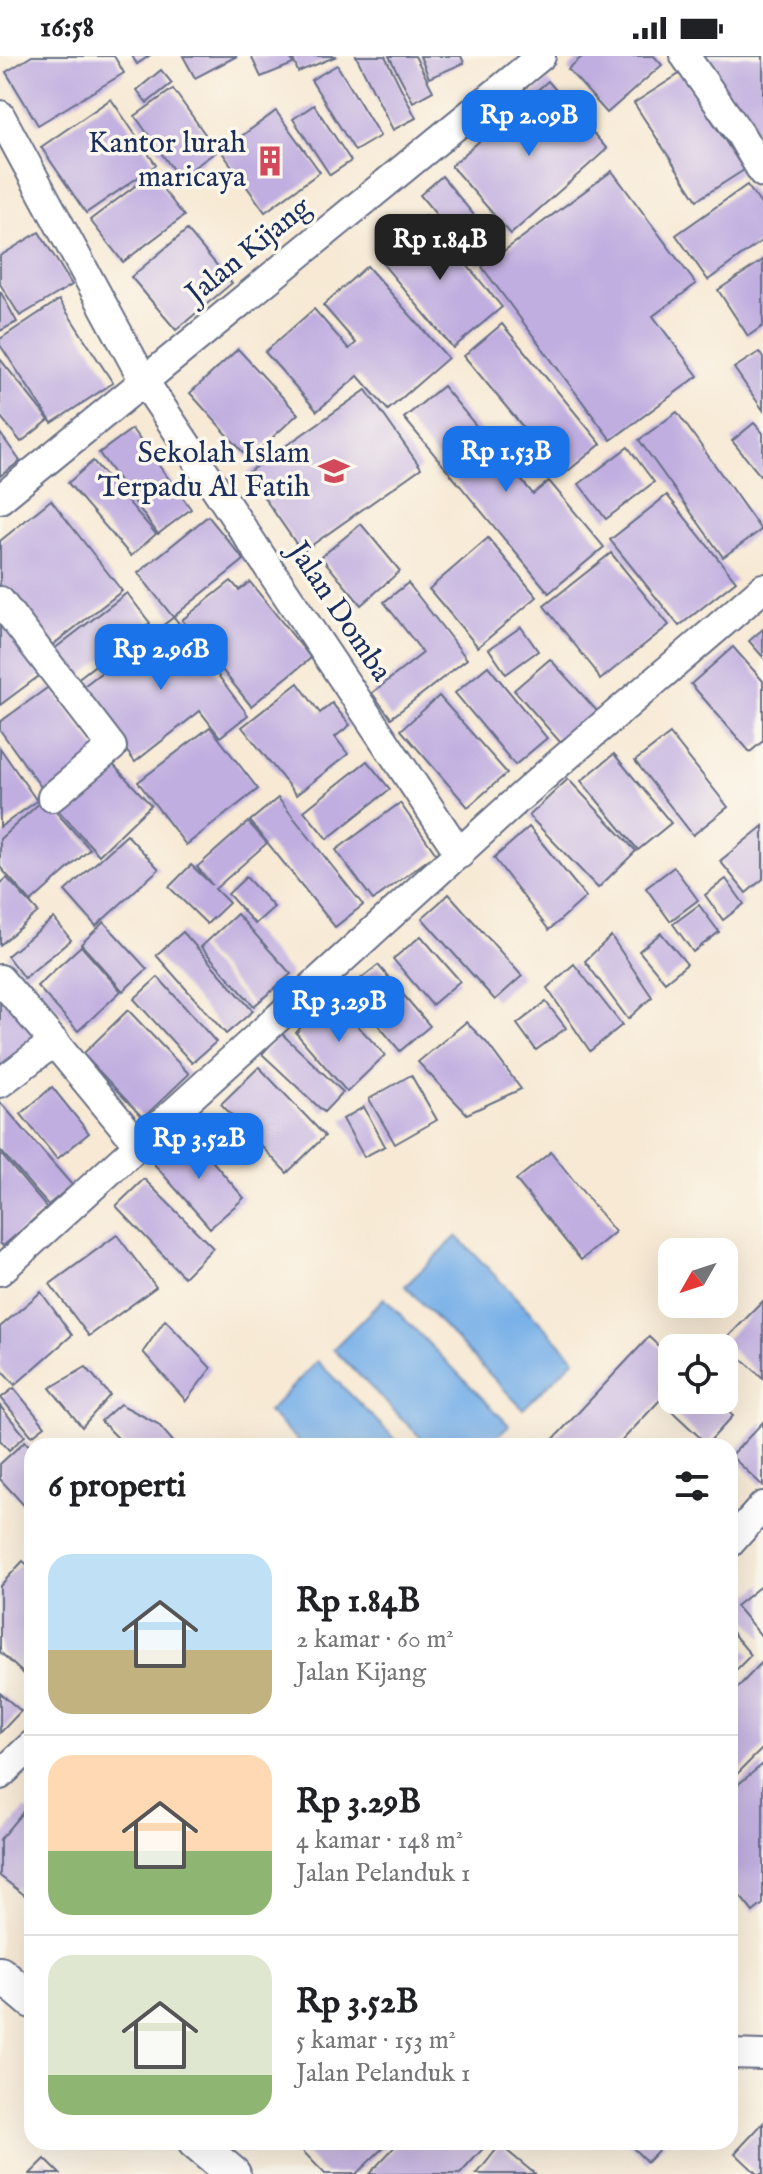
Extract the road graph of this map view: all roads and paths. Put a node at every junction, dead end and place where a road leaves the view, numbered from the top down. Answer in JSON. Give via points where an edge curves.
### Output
{"nodes":[{"id":1,"x":541,"y":56,"type":"edge"},
{"id":2,"x":685,"y":56,"type":"edge"},
{"id":3,"x":0,"y":115,"type":"edge"},
{"id":4,"x":763,"y":173,"type":"edge"},
{"id":5,"x":144,"y":381,"type":"junction"},
{"id":6,"x":0,"y":499,"type":"edge"},
{"id":7,"x":763,"y":588,"type":"edge"},
{"id":8,"x":0,"y":601,"type":"edge"},
{"id":9,"x":52,"y":797,"type":"dead end"},
{"id":10,"x":460,"y":854,"type":"junction"},
{"id":11,"x":0,"y":979,"type":"edge"},
{"id":12,"x":54,"y":1042,"type":"junction"},
{"id":13,"x":0,"y":1083,"type":"edge"},
{"id":14,"x":138,"y":1144,"type":"junction"},
{"id":15,"x":0,"y":1271,"type":"edge"},
{"id":16,"x":763,"y":1506,"type":"edge"},
{"id":17,"x":738,"y":1534,"type":"edge"},
{"id":18,"x":24,"y":1752,"type":"edge"},
{"id":19,"x":0,"y":1775,"type":"edge"},
{"id":20,"x":0,"y":1974,"type":"edge"},
{"id":21,"x":24,"y":1994,"type":"edge"},
{"id":22,"x":738,"y":2054,"type":"edge"},
{"id":23,"x":763,"y":2055,"type":"edge"},
{"id":24,"x":204,"y":2150,"type":"edge"},
{"id":25,"x":233,"y":2174,"type":"edge"}],
"edges":[{"from":1,"to":5,"type":"street","name":"Jalan Kijang"},
{"from":2,"to":4,"type":"street"},
{"from":3,"to":5,"type":"street","name":"Jalan Domba"},
{"from":5,"to":6,"type":"street","name":"Jalan Kijang"},
{"from":5,"to":10,"type":"street","name":"Jalan Domba"},
{"from":7,"to":10,"type":"street"},
{"from":8,"to":9,"type":"street","via":[[112,747]]},
{"from":10,"to":14,"type":"street"},
{"from":11,"to":12,"type":"street"},
{"from":12,"to":13,"type":"street"},
{"from":12,"to":14,"type":"street"},
{"from":14,"to":15,"type":"street"},
{"from":16,"to":17,"type":"street"},
{"from":18,"to":19,"type":"street"},
{"from":20,"to":21,"type":"street"},
{"from":22,"to":23,"type":"street"},
{"from":24,"to":25,"type":"street"}]}
